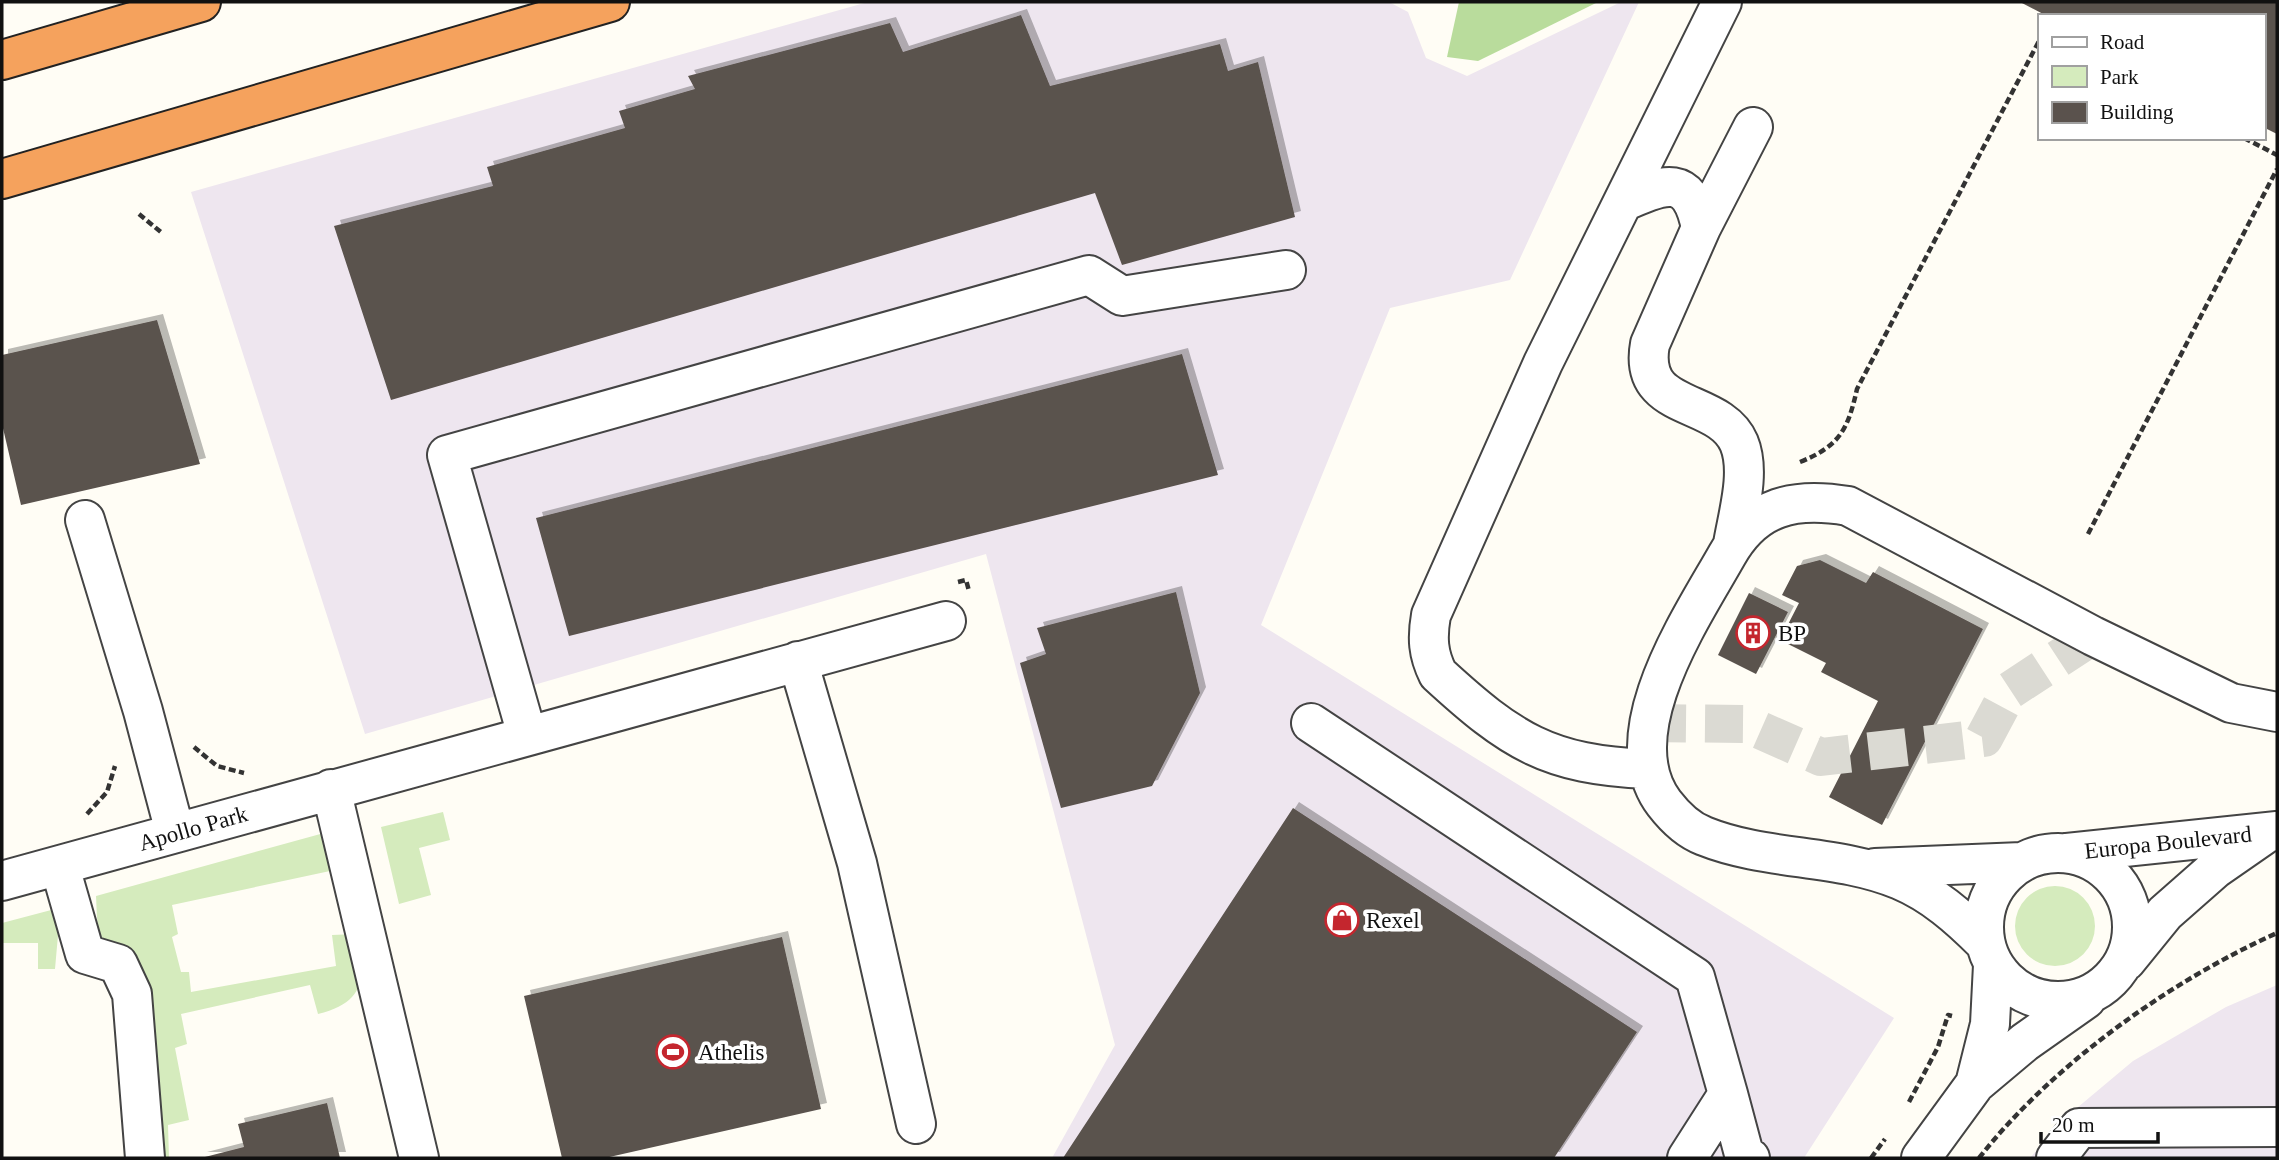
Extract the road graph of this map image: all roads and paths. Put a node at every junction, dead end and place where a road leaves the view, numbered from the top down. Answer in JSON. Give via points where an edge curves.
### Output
{"nodes":[{"id":1,"x":201,"y":2,"type":"edge"},
{"id":2,"x":610,"y":2,"type":"edge"},
{"id":3,"x":1722,"y":2,"type":"edge"},
{"id":4,"x":2038,"y":43,"type":"edge"},
{"id":5,"x":4,"y":60,"type":"edge"},
{"id":6,"x":1753,"y":127,"type":"dead end"},
{"id":7,"x":2248,"y":140,"type":"edge"},
{"id":8,"x":2277,"y":155,"type":"edge"},
{"id":9,"x":2277,"y":169,"type":"edge"},
{"id":10,"x":2,"y":181,"type":"edge"},
{"id":11,"x":1623,"y":202,"type":"junction"},
{"id":12,"x":139,"y":214,"type":"dead end"},
{"id":13,"x":1701,"y":228,"type":"junction"},
{"id":14,"x":162,"y":233,"type":"dead end"},
{"id":15,"x":1286,"y":270,"type":"dead end"},
{"id":16,"x":1744,"y":468,"type":"junction"},
{"id":17,"x":85,"y":520,"type":"dead end"},
{"id":18,"x":2088,"y":534,"type":"dead end"},
{"id":19,"x":1733,"y":544,"type":"junction"},
{"id":20,"x":946,"y":621,"type":"dead end"},
{"id":21,"x":798,"y":661,"type":"junction"},
{"id":22,"x":2277,"y":712,"type":"edge"},
{"id":23,"x":523,"y":719,"type":"junction"},
{"id":24,"x":1311,"y":723,"type":"dead end"},
{"id":25,"x":188,"y":737,"type":"dead end"},
{"id":26,"x":115,"y":757,"type":"dead end"},
{"id":27,"x":1648,"y":769,"type":"junction"},
{"id":28,"x":255,"y":772,"type":"dead end"},
{"id":29,"x":331,"y":789,"type":"junction"},
{"id":30,"x":83,"y":817,"type":"dead end"},
{"id":31,"x":2273,"y":831,"type":"edge"},
{"id":32,"x":175,"y":832,"type":"junction"},
{"id":33,"x":2067,"y":853,"type":"junction"},
{"id":34,"x":2022,"y":862,"type":"junction"},
{"id":35,"x":60,"y":867,"type":"junction"},
{"id":36,"x":1866,"y":868,"type":"junction"},
{"id":37,"x":2,"y":881,"type":"edge"},
{"id":38,"x":2277,"y":933,"type":"edge"},
{"id":39,"x":1989,"y":954,"type":"junction"},
{"id":40,"x":2108,"y":981,"type":"junction"},
{"id":41,"x":1948,"y":1015,"type":"dead end"},
{"id":42,"x":1975,"y":1084,"type":"junction"},
{"id":43,"x":1728,"y":1094,"type":"junction"},
{"id":44,"x":1909,"y":1104,"type":"dead end"},
{"id":45,"x":916,"y":1124,"type":"dead end"},
{"id":46,"x":2277,"y":1127,"type":"edge"},
{"id":47,"x":1886,"y":1136,"type":"dead end"},
{"id":48,"x":145,"y":1158,"type":"edge"},
{"id":49,"x":419,"y":1158,"type":"edge"},
{"id":50,"x":1687,"y":1158,"type":"edge"},
{"id":51,"x":1750,"y":1158,"type":"edge"},
{"id":52,"x":1871,"y":1158,"type":"edge"},
{"id":53,"x":1921,"y":1158,"type":"edge"},
{"id":54,"x":1979,"y":1158,"type":"edge"},
{"id":55,"x":2056,"y":1158,"type":"edge"}],
"edges":[{"from":1,"to":5,"type":"highway"},
{"from":2,"to":10,"type":"highway"},
{"from":3,"to":11,"type":"street"},
{"from":4,"to":16,"type":"path","via":[[1857,389],[1850,419],[1839,438],[1821,454],[1799,462]]},
{"from":6,"to":13,"type":"street"},
{"from":7,"to":8,"type":"path"},
{"from":9,"to":18,"type":"path"},
{"from":11,"to":13,"type":"street","via":[[1651,190],[1679,188],[1696,205]]},
{"from":11,"to":27,"type":"street","via":[[1543,363],[1431,615],[1427,638],[1438,674],[1527,744],[1577,763]]},
{"from":12,"to":14,"type":"path"},
{"from":13,"to":16,"type":"street","via":[[1646,361],[1658,387],[1730,429],[1739,443]]},
{"from":15,"to":23,"type":"street","via":[[1122,296],[1090,275],[447,454]]},
{"from":16,"to":19,"type":"street"},
{"from":17,"to":32,"type":"street"},
{"from":19,"to":22,"type":"street","via":[[1754,522],[1780,506],[1815,500],[1848,506],[2231,703]]},
{"from":19,"to":27,"type":"street","via":[[1658,689],[1648,723]]},
{"from":20,"to":21,"type":"street","name":"Apollo Park"},
{"from":21,"to":23,"type":"street","name":"Apollo Park"},
{"from":21,"to":45,"type":"street","via":[[857,863]]},
{"from":23,"to":29,"type":"street","name":"Apollo Park"},
{"from":24,"to":43,"type":"street","via":[[1695,977]]},
{"from":25,"to":28,"type":"path","via":[[194,748],[217,766]]},
{"from":26,"to":30,"type":"path","via":[[107,792]]},
{"from":27,"to":36,"type":"street","via":[[1658,796],[1674,816],[1703,836]]},
{"from":29,"to":32,"type":"street","name":"Apollo Park"},
{"from":29,"to":49,"type":"street"},
{"from":31,"to":33,"type":"street","name":"Europa Boulevard"},
{"from":31,"to":40,"type":"street","name":"Europa Boulevard","via":[[2216,869],[2165,913]]},
{"from":32,"to":35,"type":"street","name":"Apollo Park"},
{"from":33,"to":34,"type":"street","via":[[2044,854]]},
{"from":33,"to":40,"type":"street","via":[[2092,860],[2112,875],[2126,896],[2133,920],[2131,946]]},
{"from":34,"to":36,"type":"street"},
{"from":34,"to":39,"type":"street","via":[[2003,876],[1990,896],[1983,918]]},
{"from":35,"to":37,"type":"street","name":"Apollo Park"},
{"from":35,"to":48,"type":"street","via":[[85,954],[118,964],[132,994]]},
{"from":36,"to":39,"type":"street","via":[[1935,899]]},
{"from":38,"to":54,"type":"path","via":[[2237,951],[2129,1020],[2047,1086]]},
{"from":39,"to":40,"type":"street","via":[[2008,984],[2050,1002],[2073,1001]]},
{"from":39,"to":42,"type":"street","name":"Europa Boulevard","via":[[1990,1024]]},
{"from":40,"to":42,"type":"street","name":"Europa Boulevard"},
{"from":41,"to":44,"type":"path"},
{"from":42,"to":53,"type":"street","name":"Europa Boulevard"},
{"from":43,"to":50,"type":"street"},
{"from":43,"to":51,"type":"street","via":[[1744,1154]]},
{"from":46,"to":55,"type":"street","via":[[2079,1128]]},
{"from":47,"to":52,"type":"path"}]}
